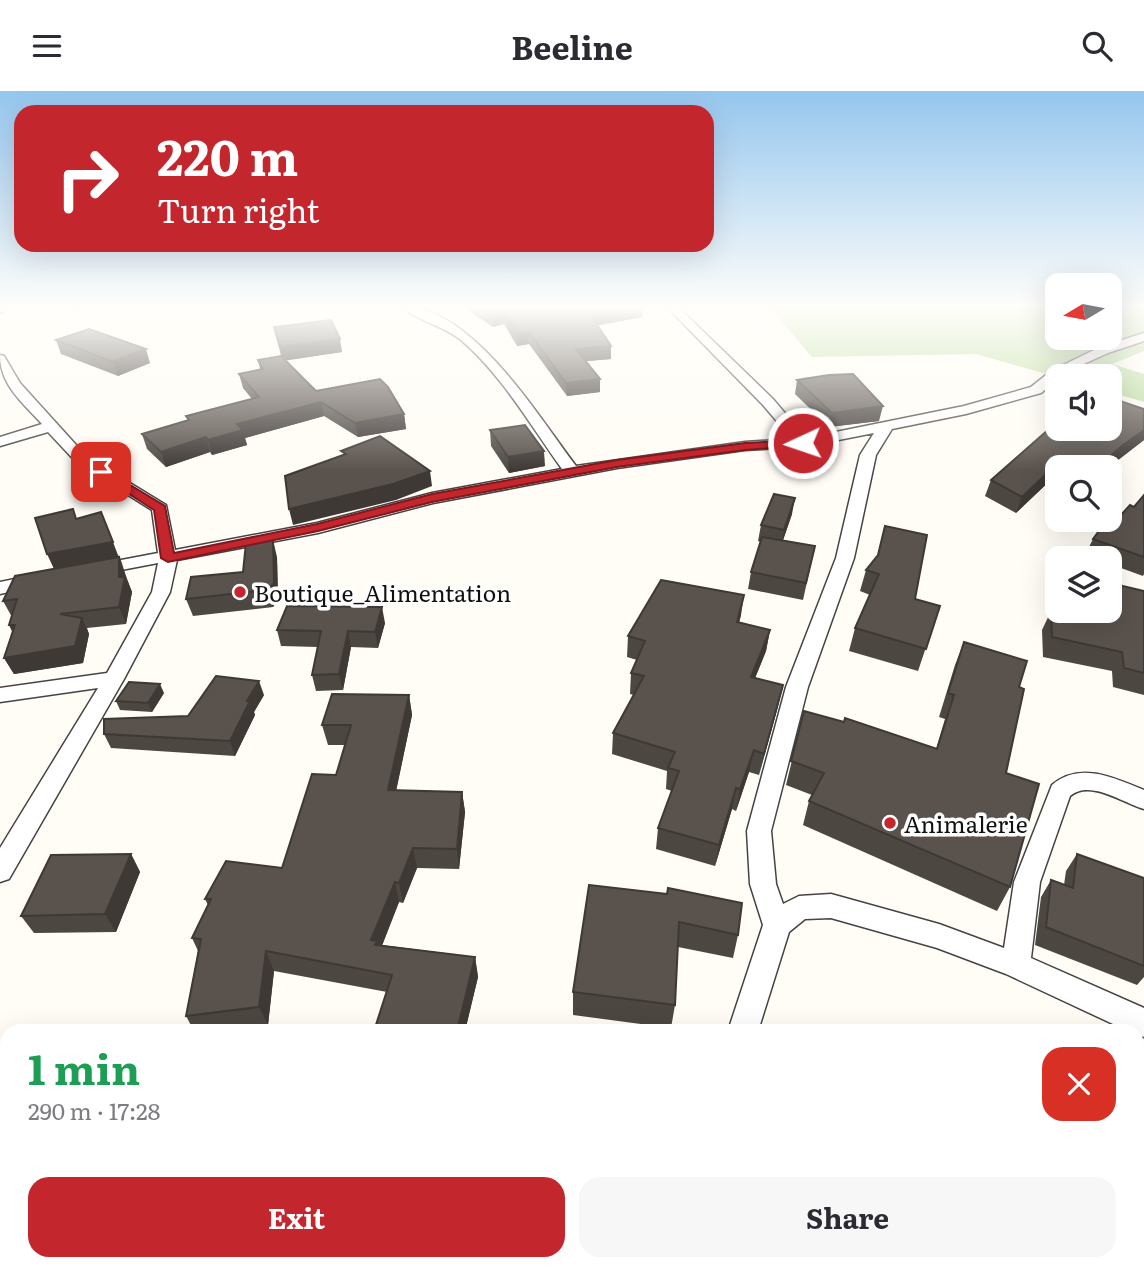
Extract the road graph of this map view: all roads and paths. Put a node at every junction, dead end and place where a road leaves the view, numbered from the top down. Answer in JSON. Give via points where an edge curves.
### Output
{"nodes":[{"id":1,"x":488,"y":361,"type":"edge"},
{"id":2,"x":727,"y":361,"type":"edge"},
{"id":3,"x":1082,"y":361,"type":"edge"},
{"id":4,"x":3,"y":369,"type":"edge"},
{"id":5,"x":52,"y":426,"type":"junction"},
{"id":6,"x":886,"y":428,"type":"junction"},
{"id":7,"x":0,"y":442,"type":"edge"},
{"id":8,"x":803,"y":443,"type":"junction"},
{"id":9,"x":573,"y":473,"type":"junction"},
{"id":10,"x":168,"y":558,"type":"junction"},
{"id":11,"x":0,"y":588,"type":"edge"},
{"id":12,"x":114,"y":679,"type":"junction"},
{"id":13,"x":0,"y":695,"type":"edge"},
{"id":14,"x":1144,"y":800,"type":"edge"},
{"id":15,"x":0,"y":871,"type":"edge"},
{"id":16,"x":777,"y":925,"type":"junction"},
{"id":17,"x":1016,"y":965,"type":"junction"},
{"id":18,"x":1144,"y":1023,"type":"edge"},
{"id":19,"x":745,"y":1024,"type":"edge"}],
"edges":[{"from":1,"to":9,"type":"street"},
{"from":2,"to":8,"type":"street"},
{"from":3,"to":6,"type":"street","via":[[1036,390]]},
{"from":4,"to":5,"type":"street"},
{"from":5,"to":7,"type":"street"},
{"from":5,"to":10,"type":"street","via":[[82,460],[160,508]]},
{"from":6,"to":8,"type":"street"},
{"from":6,"to":16,"type":"street","via":[[868,456],[845,558],[797,687],[759,831],[763,884]]},
{"from":8,"to":9,"type":"street","via":[[707,451]]},
{"from":9,"to":10,"type":"street","via":[[432,498],[318,528]]},
{"from":10,"to":11,"type":"street"},
{"from":10,"to":12,"type":"street","via":[[161,592]]},
{"from":12,"to":13,"type":"street"},
{"from":12,"to":15,"type":"street"},
{"from":14,"to":17,"type":"street","via":[[1085,780],[1060,791],[1027,882]]},
{"from":16,"to":17,"type":"street","via":[[799,908],[831,906],[939,936]]},
{"from":16,"to":19,"type":"street"},
{"from":17,"to":18,"type":"street"}]}
